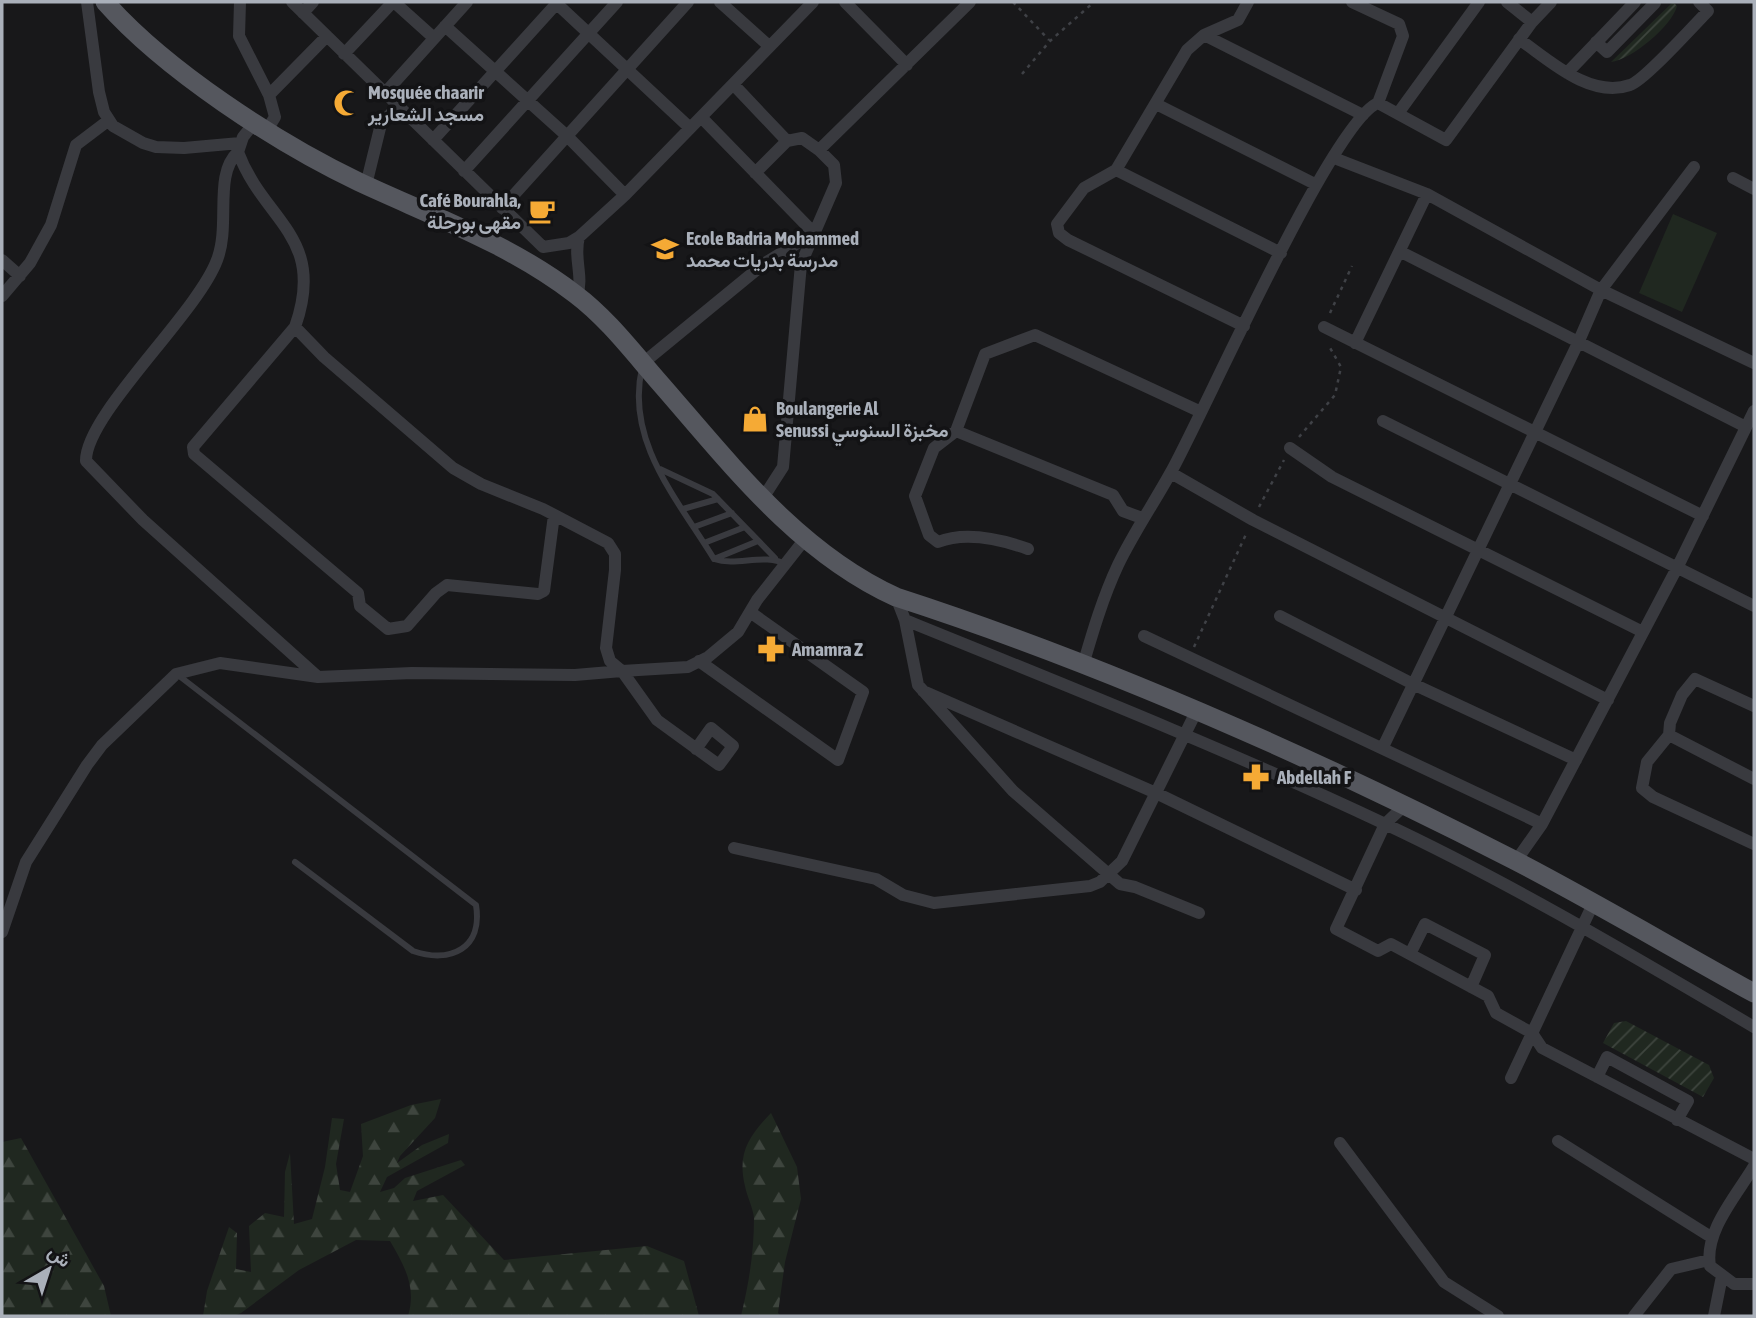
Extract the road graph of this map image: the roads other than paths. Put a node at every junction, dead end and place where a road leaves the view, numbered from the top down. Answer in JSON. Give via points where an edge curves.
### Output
{"nodes":[{"id":1,"x":87,"y":2,"type":"edge"},
{"id":2,"x":105,"y":2,"type":"edge"},
{"id":3,"x":240,"y":2,"type":"edge"},
{"id":4,"x":292,"y":2,"type":"edge"},
{"id":5,"x":313,"y":2,"type":"edge"},
{"id":6,"x":394,"y":2,"type":"edge"},
{"id":7,"x":467,"y":2,"type":"edge"},
{"id":8,"x":557,"y":2,"type":"edge"},
{"id":9,"x":617,"y":2,"type":"edge"},
{"id":10,"x":688,"y":2,"type":"edge"},
{"id":11,"x":720,"y":2,"type":"edge"},
{"id":12,"x":813,"y":2,"type":"edge"},
{"id":13,"x":845,"y":2,"type":"edge"},
{"id":14,"x":970,"y":2,"type":"edge"},
{"id":15,"x":1248,"y":2,"type":"edge"},
{"id":16,"x":1352,"y":2,"type":"edge"},
{"id":17,"x":1479,"y":2,"type":"edge"},
{"id":18,"x":1507,"y":2,"type":"edge"},
{"id":19,"x":1551,"y":2,"type":"edge"},
{"id":20,"x":1635,"y":2,"type":"edge"},
{"id":21,"x":1653,"y":2,"type":"edge"},
{"id":22,"x":1699,"y":2,"type":"edge"},
{"id":23,"x":303,"y":13,"type":"junction"},
{"id":24,"x":1532,"y":22,"type":"junction"},
{"id":25,"x":445,"y":26,"type":"junction"},
{"id":26,"x":589,"y":33,"type":"junction"},
{"id":27,"x":1204,"y":35,"type":"junction"},
{"id":28,"x":327,"y":36,"type":"junction"},
{"id":29,"x":434,"y":38,"type":"junction"},
{"id":30,"x":1520,"y":39,"type":"junction"},
{"id":31,"x":1596,"y":42,"type":"junction"},
{"id":32,"x":769,"y":46,"type":"junction"},
{"id":33,"x":344,"y":54,"type":"junction"},
{"id":34,"x":907,"y":65,"type":"junction"},
{"id":35,"x":628,"y":68,"type":"junction"},
{"id":36,"x":495,"y":72,"type":"junction"},
{"id":37,"x":1567,"y":74,"type":"junction"},
{"id":38,"x":733,"y":84,"type":"junction"},
{"id":39,"x":384,"y":94,"type":"junction"},
{"id":40,"x":269,"y":95,"type":"junction"},
{"id":41,"x":528,"y":101,"type":"junction"},
{"id":42,"x":1378,"y":103,"type":"junction"},
{"id":43,"x":1156,"y":104,"type":"junction"},
{"id":44,"x":397,"y":107,"type":"junction"},
{"id":45,"x":1399,"y":112,"type":"junction"},
{"id":46,"x":1363,"y":115,"type":"junction"},
{"id":47,"x":701,"y":117,"type":"junction"},
{"id":48,"x":109,"y":120,"type":"junction"},
{"id":49,"x":261,"y":126,"type":"junction"},
{"id":50,"x":690,"y":128,"type":"junction"},
{"id":51,"x":567,"y":136,"type":"junction"},
{"id":52,"x":433,"y":140,"type":"junction"},
{"id":53,"x":787,"y":141,"type":"junction"},
{"id":54,"x":829,"y":141,"type":"junction"},
{"id":55,"x":239,"y":147,"type":"junction"},
{"id":56,"x":819,"y":150,"type":"junction"},
{"id":57,"x":1334,"y":158,"type":"junction"},
{"id":58,"x":834,"y":165,"type":"junction"},
{"id":59,"x":1694,"y":167,"type":"dead end"},
{"id":60,"x":1116,"y":170,"type":"junction"},
{"id":61,"x":464,"y":171,"type":"junction"},
{"id":62,"x":755,"y":173,"type":"junction"},
{"id":63,"x":1732,"y":178,"type":"dead end"},
{"id":64,"x":1315,"y":184,"type":"junction"},
{"id":65,"x":366,"y":185,"type":"junction"},
{"id":66,"x":1754,"y":189,"type":"edge"},
{"id":67,"x":1427,"y":194,"type":"junction"},
{"id":68,"x":625,"y":195,"type":"junction"},
{"id":69,"x":502,"y":208,"type":"junction"},
{"id":70,"x":814,"y":233,"type":"junction"},
{"id":71,"x":579,"y":237,"type":"junction"},
{"id":72,"x":543,"y":247,"type":"junction"},
{"id":73,"x":1401,"y":252,"type":"junction"},
{"id":74,"x":1281,"y":253,"type":"junction"},
{"id":75,"x":2,"y":260,"type":"edge"},
{"id":76,"x":527,"y":262,"type":"junction"},
{"id":77,"x":20,"y":276,"type":"junction"},
{"id":78,"x":1601,"y":290,"type":"junction"},
{"id":79,"x":2,"y":296,"type":"edge"},
{"id":80,"x":578,"y":296,"type":"junction"},
{"id":81,"x":1244,"y":326,"type":"junction"},
{"id":82,"x":295,"y":327,"type":"junction"},
{"id":83,"x":1324,"y":327,"type":"dead end"},
{"id":84,"x":1355,"y":343,"type":"junction"},
{"id":85,"x":1578,"y":343,"type":"junction"},
{"id":86,"x":1753,"y":359,"type":"edge"},
{"id":87,"x":643,"y":363,"type":"junction"},
{"id":88,"x":1754,"y":411,"type":"edge"},
{"id":89,"x":1201,"y":412,"type":"junction"},
{"id":90,"x":1384,"y":421,"type":"dead end"},
{"id":91,"x":1746,"y":427,"type":"junction"},
{"id":92,"x":956,"y":431,"type":"junction"},
{"id":93,"x":1533,"y":432,"type":"junction"},
{"id":94,"x":1290,"y":448,"type":"dead end"},
{"id":95,"x":658,"y":468,"type":"junction"},
{"id":96,"x":1171,"y":473,"type":"junction"},
{"id":97,"x":1508,"y":484,"type":"junction"},
{"id":98,"x":763,"y":498,"type":"junction"},
{"id":99,"x":718,"y":499,"type":"junction"},
{"id":100,"x":683,"y":509,"type":"junction"},
{"id":101,"x":732,"y":513,"type":"junction"},
{"id":102,"x":554,"y":515,"type":"junction"},
{"id":103,"x":1703,"y":516,"type":"junction"},
{"id":104,"x":1142,"y":518,"type":"junction"},
{"id":105,"x":694,"y":527,"type":"junction"},
{"id":106,"x":745,"y":527,"type":"junction"},
{"id":107,"x":805,"y":539,"type":"junction"},
{"id":108,"x":758,"y":541,"type":"junction"},
{"id":109,"x":704,"y":543,"type":"junction"},
{"id":110,"x":1028,"y":549,"type":"dead end"},
{"id":111,"x":1476,"y":551,"type":"junction"},
{"id":112,"x":714,"y":559,"type":"junction"},
{"id":113,"x":781,"y":561,"type":"junction"},
{"id":114,"x":1678,"y":566,"type":"junction"},
{"id":115,"x":896,"y":597,"type":"junction"},
{"id":116,"x":1754,"y":606,"type":"edge"},
{"id":117,"x":750,"y":612,"type":"junction"},
{"id":118,"x":1280,"y":616,"type":"dead end"},
{"id":119,"x":1444,"y":619,"type":"junction"},
{"id":120,"x":905,"y":620,"type":"junction"},
{"id":121,"x":1643,"y":632,"type":"junction"},
{"id":122,"x":1144,"y":636,"type":"dead end"},
{"id":123,"x":297,"y":658,"type":"junction"},
{"id":124,"x":699,"y":661,"type":"junction"},
{"id":125,"x":1083,"y":665,"type":"junction"},
{"id":126,"x":622,"y":671,"type":"junction"},
{"id":127,"x":176,"y":674,"type":"junction"},
{"id":128,"x":296,"y":676,"type":"junction"},
{"id":129,"x":318,"y":677,"type":"junction"},
{"id":130,"x":1413,"y":684,"type":"junction"},
{"id":131,"x":923,"y":691,"type":"junction"},
{"id":132,"x":1608,"y":700,"type":"junction"},
{"id":133,"x":1754,"y":706,"type":"edge"},
{"id":134,"x":1197,"y":710,"type":"junction"},
{"id":135,"x":1185,"y":734,"type":"junction"},
{"id":136,"x":1669,"y":735,"type":"junction"},
{"id":137,"x":1383,"y":747,"type":"junction"},
{"id":138,"x":696,"y":749,"type":"dead end"},
{"id":139,"x":1576,"y":760,"type":"junction"},
{"id":140,"x":1754,"y":779,"type":"edge"},
{"id":141,"x":1156,"y":793,"type":"junction"},
{"id":142,"x":1405,"y":805,"type":"junction"},
{"id":143,"x":1385,"y":824,"type":"junction"},
{"id":144,"x":1542,"y":824,"type":"junction"},
{"id":145,"x":1754,"y":844,"type":"edge"},
{"id":146,"x":734,"y":848,"type":"dead end"},
{"id":147,"x":1517,"y":861,"type":"junction"},
{"id":148,"x":295,"y":862,"type":"dead end"},
{"id":149,"x":1110,"y":873,"type":"junction"},
{"id":150,"x":1356,"y":890,"type":"junction"},
{"id":151,"x":1592,"y":904,"type":"junction"},
{"id":152,"x":1199,"y":913,"type":"dead end"},
{"id":153,"x":1581,"y":925,"type":"junction"},
{"id":154,"x":2,"y":932,"type":"edge"},
{"id":155,"x":1409,"y":954,"type":"junction"},
{"id":156,"x":1471,"y":986,"type":"junction"},
{"id":157,"x":1754,"y":993,"type":"edge"},
{"id":158,"x":1754,"y":1027,"type":"edge"},
{"id":159,"x":1532,"y":1033,"type":"junction"},
{"id":160,"x":1597,"y":1077,"type":"junction"},
{"id":161,"x":1511,"y":1078,"type":"dead end"},
{"id":162,"x":1677,"y":1120,"type":"junction"},
{"id":163,"x":1558,"y":1141,"type":"dead end"},
{"id":164,"x":1340,"y":1143,"type":"dead end"},
{"id":165,"x":1754,"y":1159,"type":"edge"},
{"id":166,"x":1754,"y":1166,"type":"edge"},
{"id":167,"x":1711,"y":1237,"type":"junction"},
{"id":168,"x":1709,"y":1260,"type":"junction"},
{"id":169,"x":1723,"y":1276,"type":"junction"},
{"id":170,"x":1754,"y":1284,"type":"edge"},
{"id":171,"x":1498,"y":1316,"type":"edge"},
{"id":172,"x":1634,"y":1316,"type":"edge"},
{"id":173,"x":1714,"y":1316,"type":"edge"}],
"edges":[{"from":1,"to":48,"type":"street","via":[[99,92]]},
{"from":2,"to":49,"type":"main road","via":[[193,81]]},
{"from":3,"to":40,"type":"street","via":[[239,36]]},
{"from":4,"to":23,"type":"street"},
{"from":5,"to":23,"type":"street"},
{"from":6,"to":29,"type":"street"},
{"from":6,"to":33,"type":"street"},
{"from":7,"to":25,"type":"street"},
{"from":8,"to":26,"type":"street"},
{"from":8,"to":36,"type":"street"},
{"from":9,"to":26,"type":"street"},
{"from":10,"to":35,"type":"street"},
{"from":11,"to":32,"type":"street"},
{"from":12,"to":32,"type":"street"},
{"from":13,"to":34,"type":"street"},
{"from":14,"to":34,"type":"street"},
{"from":15,"to":27,"type":"street","via":[[1238,20]]},
{"from":16,"to":42,"type":"street","via":[[1399,24],[1403,36]]},
{"from":17,"to":45,"type":"street"},
{"from":18,"to":24,"type":"street"},
{"from":19,"to":24,"type":"street"},
{"from":20,"to":31,"type":"street"},
{"from":21,"to":31,"type":"street","via":[[1607,52]]},
{"from":22,"to":37,"type":"street","via":[[1708,11],[1632,85],[1611,88]]},
{"from":23,"to":28,"type":"street"},
{"from":24,"to":30,"type":"street"},
{"from":25,"to":29,"type":"street"},
{"from":25,"to":36,"type":"street"},
{"from":26,"to":35,"type":"street"},
{"from":26,"to":41,"type":"street"},
{"from":27,"to":43,"type":"street","via":[[1187,50]]},
{"from":27,"to":46,"type":"street"},
{"from":28,"to":33,"type":"street"},
{"from":28,"to":40,"type":"street"},
{"from":29,"to":39,"type":"street"},
{"from":30,"to":37,"type":"street"},
{"from":30,"to":45,"type":"street","via":[[1446,140]]},
{"from":31,"to":37,"type":"street"},
{"from":32,"to":38,"type":"street"},
{"from":33,"to":39,"type":"street"},
{"from":34,"to":54,"type":"street"},
{"from":35,"to":50,"type":"street"},
{"from":35,"to":51,"type":"street"},
{"from":36,"to":41,"type":"street"},
{"from":36,"to":52,"type":"street"},
{"from":38,"to":47,"type":"street"},
{"from":38,"to":53,"type":"street"},
{"from":39,"to":44,"type":"street"},
{"from":40,"to":49,"type":"street","via":[[275,117]]},
{"from":41,"to":51,"type":"street"},
{"from":41,"to":61,"type":"street"},
{"from":42,"to":45,"type":"street"},
{"from":42,"to":46,"type":"street"},
{"from":43,"to":60,"type":"street"},
{"from":43,"to":64,"type":"street"},
{"from":44,"to":52,"type":"street"},
{"from":44,"to":65,"type":"street","via":[[380,124]]},
{"from":46,"to":57,"type":"street"},
{"from":47,"to":50,"type":"street"},
{"from":47,"to":62,"type":"street"},
{"from":48,"to":55,"type":"street","via":[[156,147]]},
{"from":48,"to":77,"type":"street","via":[[76,145],[51,225]]},
{"from":49,"to":55,"type":"street"},
{"from":49,"to":65,"type":"main road","via":[[309,157]]},
{"from":50,"to":68,"type":"street"},
{"from":51,"to":68,"type":"street"},
{"from":51,"to":69,"type":"street"},
{"from":52,"to":61,"type":"street"},
{"from":53,"to":56,"type":"street","via":[[802,138]]},
{"from":53,"to":62,"type":"street"},
{"from":54,"to":56,"type":"street"},
{"from":54,"to":58,"type":"street"},
{"from":55,"to":82,"type":"street","via":[[252,180],[286,227],[304,263],[302,306]]},
{"from":55,"to":123,"type":"street","via":[[223,178],[224,234],[217,262],[186,311],[110,408],[89,445],[86,461],[143,520]]},
{"from":56,"to":58,"type":"street"},
{"from":57,"to":64,"type":"street"},
{"from":57,"to":67,"type":"street"},
{"from":58,"to":70,"type":"street","via":[[836,183]]},
{"from":59,"to":78,"type":"street"},
{"from":60,"to":74,"type":"street"},
{"from":60,"to":81,"type":"street","via":[[1084,188],[1062,214],[1059,233]]},
{"from":61,"to":69,"type":"street"},
{"from":62,"to":70,"type":"street"},
{"from":63,"to":66,"type":"street"},
{"from":64,"to":74,"type":"street"},
{"from":65,"to":76,"type":"main road"},
{"from":67,"to":73,"type":"street"},
{"from":67,"to":78,"type":"street"},
{"from":68,"to":71,"type":"street"},
{"from":69,"to":72,"type":"street"},
{"from":70,"to":87,"type":"street","via":[[765,263]]},
{"from":70,"to":98,"type":"street","via":[[800,270],[783,467]]},
{"from":71,"to":72,"type":"street"},
{"from":71,"to":80,"type":"street","via":[[575,252]]},
{"from":72,"to":76,"type":"street"},
{"from":73,"to":84,"type":"street"},
{"from":73,"to":85,"type":"street"},
{"from":74,"to":81,"type":"street"},
{"from":75,"to":77,"type":"street"},
{"from":76,"to":80,"type":"main road"},
{"from":77,"to":79,"type":"street"},
{"from":78,"to":85,"type":"street"},
{"from":78,"to":86,"type":"street"},
{"from":80,"to":87,"type":"main road"},
{"from":81,"to":89,"type":"street"},
{"from":82,"to":102,"type":"street","via":[[453,468]]},
{"from":82,"to":102,"type":"street","via":[[193,447],[194,454],[358,593],[360,606],[388,629],[407,626],[447,585],[544,591]]},
{"from":83,"to":84,"type":"street"},
{"from":84,"to":93,"type":"street"},
{"from":85,"to":91,"type":"street"},
{"from":85,"to":93,"type":"street"},
{"from":87,"to":95,"type":"lane","via":[[638,415],[647,450]]},
{"from":87,"to":98,"type":"main road"},
{"from":88,"to":91,"type":"street"},
{"from":89,"to":92,"type":"street","via":[[1035,335],[985,354]]},
{"from":89,"to":96,"type":"street"},
{"from":90,"to":97,"type":"street"},
{"from":91,"to":103,"type":"street"},
{"from":92,"to":104,"type":"street","via":[[1113,495],[1123,511]]},
{"from":92,"to":110,"type":"street","via":[[934,448],[915,496],[929,535],[938,542],[951,537],[993,538]]},
{"from":93,"to":97,"type":"street"},
{"from":93,"to":103,"type":"street"},
{"from":94,"to":111,"type":"street","via":[[1332,477]]},
{"from":95,"to":99,"type":"lane","via":[[695,483]]},
{"from":95,"to":100,"type":"lane"},
{"from":96,"to":104,"type":"street"},
{"from":96,"to":119,"type":"street"},
{"from":97,"to":111,"type":"street"},
{"from":97,"to":114,"type":"street"},
{"from":98,"to":107,"type":"main road"},
{"from":99,"to":100,"type":"lane"},
{"from":99,"to":101,"type":"lane"},
{"from":100,"to":105,"type":"lane"},
{"from":101,"to":105,"type":"lane"},
{"from":101,"to":106,"type":"lane"},
{"from":102,"to":126,"type":"street","via":[[608,543],[615,554],[606,648],[610,661]]},
{"from":103,"to":114,"type":"street"},
{"from":104,"to":125,"type":"street","via":[[1098,614]]},
{"from":105,"to":109,"type":"lane"},
{"from":106,"to":108,"type":"lane"},
{"from":106,"to":109,"type":"lane"},
{"from":107,"to":113,"type":"street"},
{"from":107,"to":115,"type":"main road","via":[[861,580]]},
{"from":108,"to":112,"type":"lane"},
{"from":108,"to":113,"type":"lane"},
{"from":109,"to":112,"type":"lane"},
{"from":111,"to":119,"type":"street"},
{"from":111,"to":121,"type":"street"},
{"from":112,"to":113,"type":"lane","via":[[726,563]]},
{"from":113,"to":117,"type":"street"},
{"from":114,"to":116,"type":"street"},
{"from":114,"to":121,"type":"street"},
{"from":115,"to":120,"type":"street"},
{"from":115,"to":125,"type":"main road"},
{"from":117,"to":124,"type":"street","via":[[738,632]]},
{"from":117,"to":124,"type":"street","via":[[863,692],[838,760]]},
{"from":118,"to":130,"type":"street"},
{"from":119,"to":130,"type":"street"},
{"from":119,"to":132,"type":"street"},
{"from":120,"to":131,"type":"street","via":[[914,676]]},
{"from":120,"to":135,"type":"street"},
{"from":121,"to":132,"type":"street"},
{"from":122,"to":137,"type":"street"},
{"from":123,"to":128,"type":"street"},
{"from":123,"to":129,"type":"street"},
{"from":124,"to":126,"type":"street","via":[[688,667]]},
{"from":125,"to":134,"type":"main road"},
{"from":126,"to":129,"type":"street"},
{"from":126,"to":138,"type":"street","via":[[657,720]]},
{"from":127,"to":128,"type":"street","via":[[220,663]]},
{"from":127,"to":148,"type":"lane","via":[[476,905],[479,920],[471,941],[452,955],[433,958],[413,951]]},
{"from":127,"to":154,"type":"street","via":[[87,765],[26,862]]},
{"from":128,"to":129,"type":"street"},
{"from":130,"to":137,"type":"street"},
{"from":130,"to":139,"type":"street"},
{"from":131,"to":141,"type":"street"},
{"from":131,"to":149,"type":"street","via":[[1013,791]]},
{"from":132,"to":139,"type":"street"},
{"from":133,"to":136,"type":"street","via":[[1695,679],[1682,695]]},
{"from":134,"to":135,"type":"street"},
{"from":134,"to":142,"type":"main road"},
{"from":135,"to":141,"type":"street"},
{"from":135,"to":143,"type":"street"},
{"from":136,"to":140,"type":"street"},
{"from":136,"to":145,"type":"street","via":[[1647,762],[1642,788]]},
{"from":137,"to":144,"type":"street"},
{"from":139,"to":144,"type":"street"},
{"from":141,"to":149,"type":"street","via":[[1122,861]]},
{"from":141,"to":150,"type":"street"},
{"from":142,"to":143,"type":"street"},
{"from":142,"to":147,"type":"main road"},
{"from":143,"to":150,"type":"street"},
{"from":143,"to":153,"type":"street"},
{"from":144,"to":147,"type":"street"},
{"from":146,"to":149,"type":"street","via":[[876,880],[903,895],[934,904],[1090,886]]},
{"from":147,"to":151,"type":"main road"},
{"from":149,"to":152,"type":"street","via":[[1120,884]]},
{"from":150,"to":155,"type":"street","via":[[1336,929],[1378,951],[1391,944]]},
{"from":151,"to":153,"type":"street"},
{"from":151,"to":157,"type":"main road"},
{"from":153,"to":158,"type":"street"},
{"from":153,"to":159,"type":"street"},
{"from":155,"to":156,"type":"street"},
{"from":155,"to":156,"type":"street","via":[[1425,924],[1485,955]]},
{"from":156,"to":159,"type":"street","via":[[1488,996],[1496,1013]]},
{"from":159,"to":160,"type":"street","via":[[1542,1048]]},
{"from":159,"to":161,"type":"street"},
{"from":160,"to":162,"type":"street"},
{"from":160,"to":162,"type":"street","via":[[1607,1057],[1688,1101]]},
{"from":162,"to":165,"type":"street"},
{"from":163,"to":167,"type":"street"},
{"from":164,"to":171,"type":"street","via":[[1444,1282]]},
{"from":166,"to":167,"type":"street"},
{"from":167,"to":168,"type":"street"},
{"from":168,"to":169,"type":"street"},
{"from":168,"to":172,"type":"street","via":[[1671,1269]]},
{"from":169,"to":170,"type":"street","via":[[1734,1284]]},
{"from":169,"to":173,"type":"street"}]}
